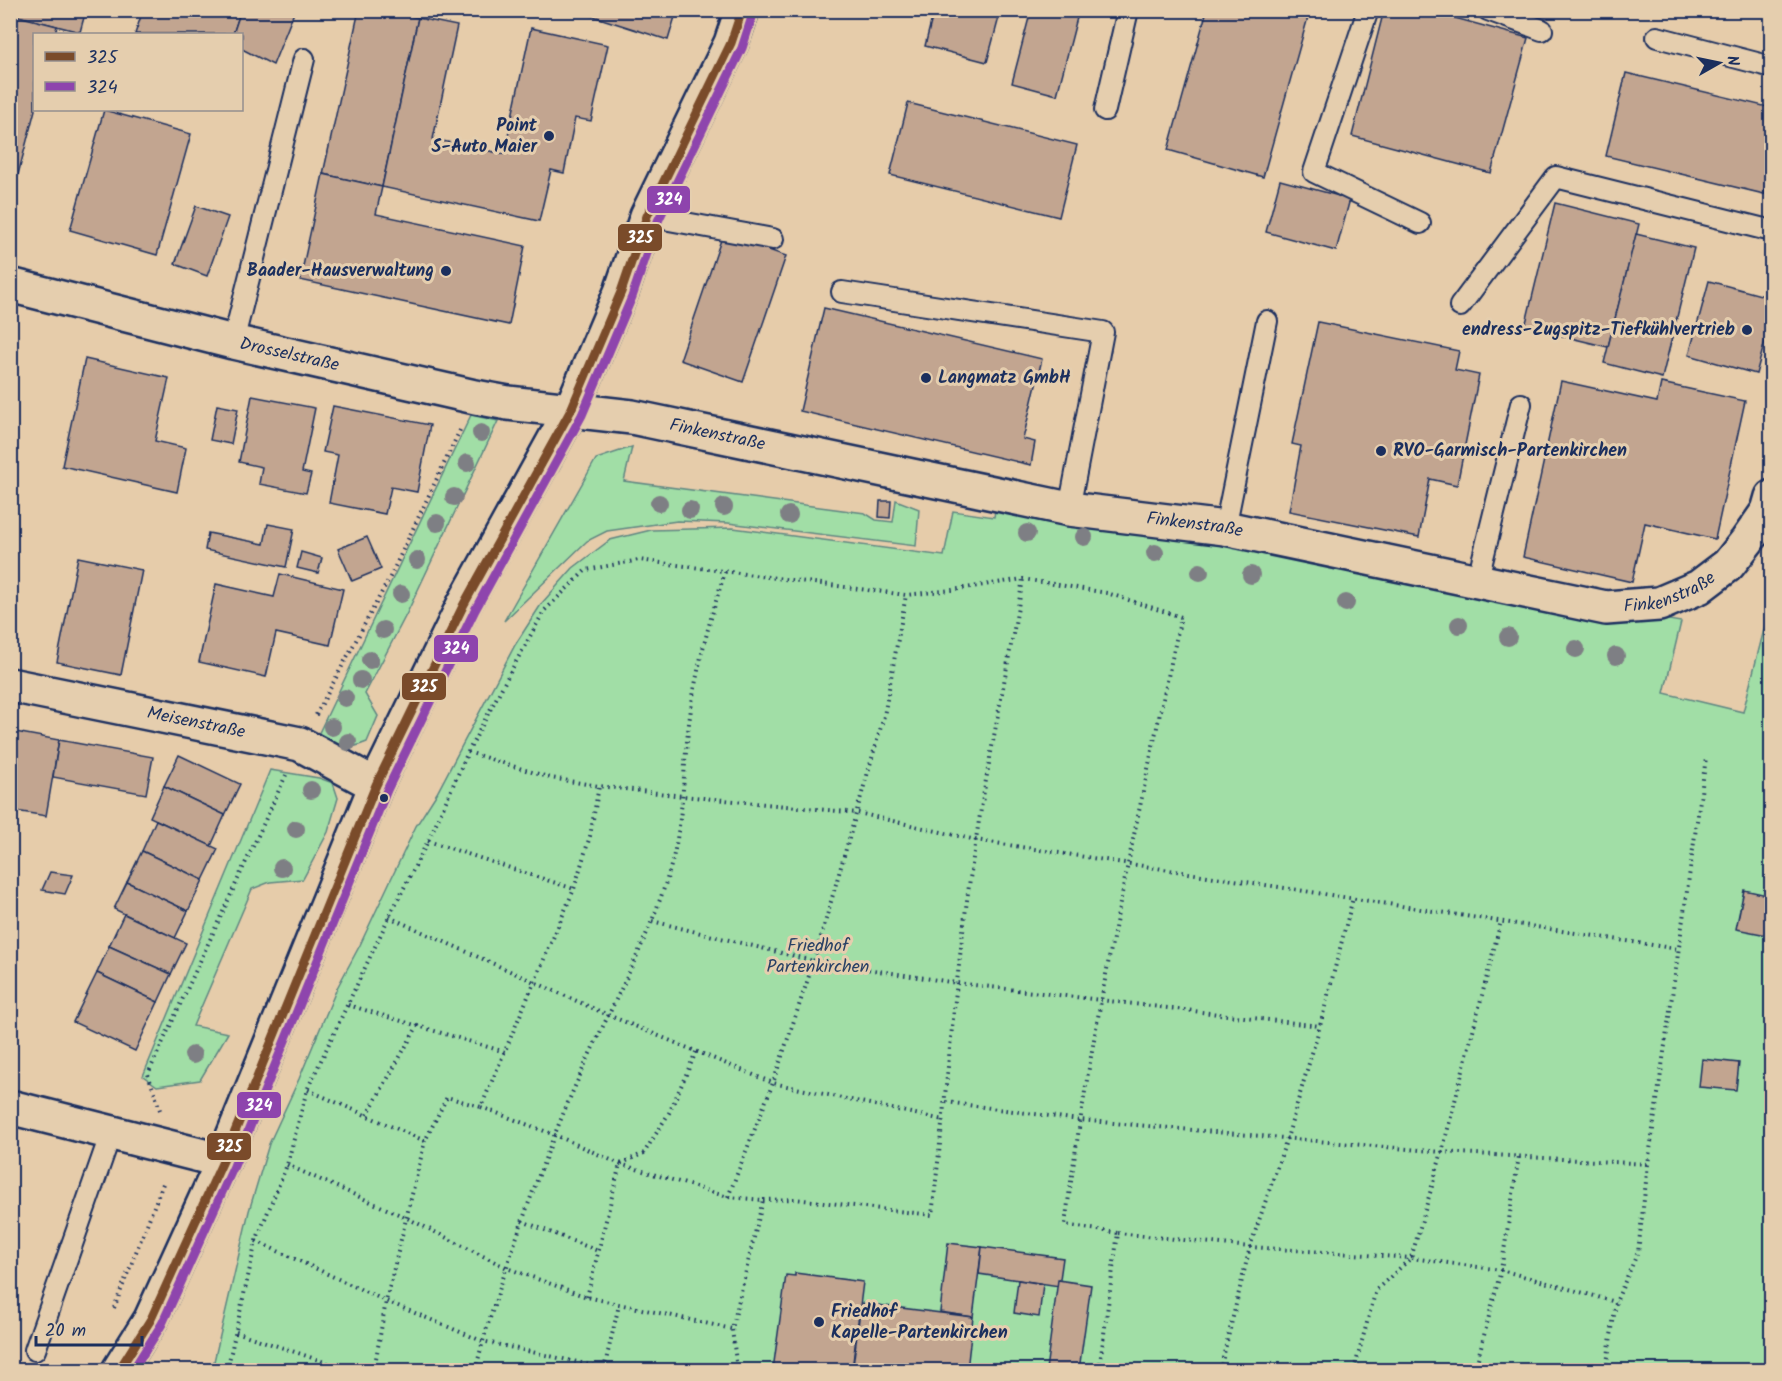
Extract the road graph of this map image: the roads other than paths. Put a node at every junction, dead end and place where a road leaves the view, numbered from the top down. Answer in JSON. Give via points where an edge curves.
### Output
{"nodes":[{"id":1,"x":742,"y":10,"type":"edge"},
{"id":2,"x":1128,"y":10,"type":"edge"},
{"id":3,"x":1368,"y":10,"type":"edge"},
{"id":4,"x":1488,"y":10,"type":"edge"},
{"id":5,"x":1510,"y":14,"type":"edge"},
{"id":6,"x":1542,"y":30,"type":"dead end"},
{"id":7,"x":1657,"y":37,"type":"dead end"},
{"id":8,"x":304,"y":59,"type":"dead end"},
{"id":9,"x":1772,"y":67,"type":"edge"},
{"id":10,"x":1105,"y":110,"type":"dead end"},
{"id":11,"x":647,"y":216,"type":"junction"},
{"id":12,"x":1420,"y":223,"type":"dead end"},
{"id":13,"x":1772,"y":231,"type":"edge"},
{"id":14,"x":773,"y":239,"type":"dead end"},
{"id":15,"x":10,"y":285,"type":"edge"},
{"id":16,"x":842,"y":292,"type":"dead end"},
{"id":17,"x":1460,"y":306,"type":"dead end"},
{"id":18,"x":1267,"y":321,"type":"dead end"},
{"id":19,"x":233,"y":342,"type":"junction"},
{"id":20,"x":1521,"y":404,"type":"dead end"},
{"id":21,"x":571,"y":410,"type":"junction"},
{"id":22,"x":1772,"y":497,"type":"edge"},
{"id":23,"x":1069,"y":509,"type":"junction"},
{"id":24,"x":1225,"y":528,"type":"junction"},
{"id":25,"x":1477,"y":582,"type":"junction"},
{"id":26,"x":10,"y":685,"type":"edge"},
{"id":27,"x":375,"y":785,"type":"junction"},
{"id":28,"x":10,"y":1107,"type":"edge"},
{"id":29,"x":111,"y":1133,"type":"junction"},
{"id":30,"x":223,"y":1161,"type":"junction"},
{"id":31,"x":35,"y":1350,"type":"dead end"},
{"id":32,"x":119,"y":1371,"type":"edge"}],
"edges":[{"from":1,"to":11,"type":"street","via":[[731,43]]},
{"from":2,"to":10,"type":"lane"},
{"from":3,"to":12,"type":"lane","via":[[1314,172]]},
{"from":4,"to":5,"type":"lane"},
{"from":5,"to":6,"type":"lane"},
{"from":7,"to":9,"type":"lane"},
{"from":8,"to":19,"type":"lane"},
{"from":11,"to":14,"type":"lane"},
{"from":11,"to":21,"type":"street","via":[[621,292]]},
{"from":13,"to":17,"type":"lane","via":[[1556,177]]},
{"from":15,"to":19,"type":"street","name":"Drosselstraße"},
{"from":16,"to":23,"type":"lane","via":[[1102,332]]},
{"from":18,"to":24,"type":"lane"},
{"from":19,"to":21,"type":"street","name":"Drosselstraße","via":[[476,397]]},
{"from":20,"to":25,"type":"lane"},
{"from":21,"to":23,"type":"street","name":"Finkenstraße","via":[[632,417]]},
{"from":21,"to":27,"type":"street","via":[[464,604]]},
{"from":22,"to":25,"type":"street","name":"Finkenstraße","via":[[1768,511],[1728,565],[1698,587],[1659,604],[1606,608]]},
{"from":23,"to":24,"type":"street","name":"Finkenstraße"},
{"from":24,"to":25,"type":"street","name":"Finkenstraße"},
{"from":26,"to":27,"type":"street","name":"Meisenstraße","via":[[300,744]]},
{"from":27,"to":30,"type":"street"},
{"from":28,"to":29,"type":"street"},
{"from":29,"to":30,"type":"street"},
{"from":29,"to":31,"type":"lane"},
{"from":30,"to":32,"type":"street","via":[[151,1320]]}]}
